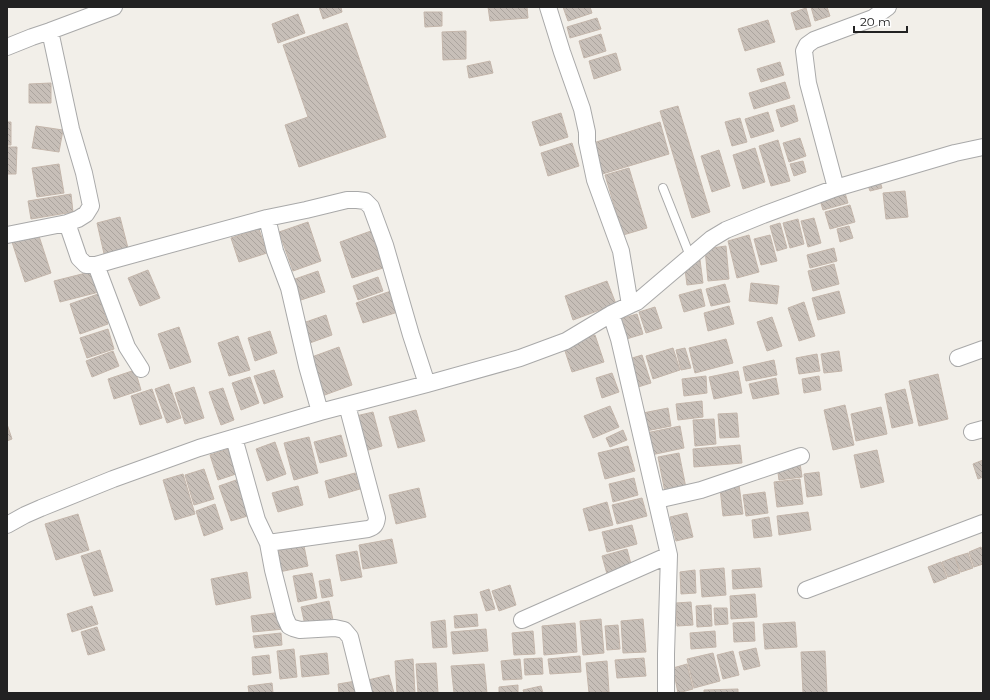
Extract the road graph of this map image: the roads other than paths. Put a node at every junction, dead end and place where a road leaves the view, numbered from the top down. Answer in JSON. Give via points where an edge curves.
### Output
{"nodes":[{"id":1,"x":114,"y":7,"type":"edge"},
{"id":2,"x":548,"y":7,"type":"edge"},
{"id":3,"x":888,"y":7,"type":"edge"},
{"id":4,"x":50,"y":31,"type":"junction"},
{"id":5,"x":7,"y":47,"type":"edge"},
{"id":6,"x":983,"y":147,"type":"edge"},
{"id":7,"x":663,"y":188,"type":"dead end"},
{"id":8,"x":836,"y":188,"type":"junction"},
{"id":9,"x":267,"y":218,"type":"junction"},
{"id":10,"x":67,"y":223,"type":"junction"},
{"id":11,"x":7,"y":235,"type":"edge"},
{"id":12,"x":690,"y":256,"type":"junction"},
{"id":13,"x":96,"y":265,"type":"junction"},
{"id":14,"x":630,"y":305,"type":"junction"},
{"id":15,"x":611,"y":314,"type":"junction"},
{"id":16,"x":983,"y":349,"type":"edge"},
{"id":17,"x":958,"y":358,"type":"dead end"},
{"id":18,"x":141,"y":369,"type":"dead end"},
{"id":19,"x":427,"y":384,"type":"junction"},
{"id":20,"x":347,"y":405,"type":"junction"},
{"id":21,"x":320,"y":412,"type":"junction"},
{"id":22,"x":234,"y":438,"type":"junction"},
{"id":23,"x":801,"y":456,"type":"dead end"},
{"id":24,"x":656,"y":500,"type":"junction"},
{"id":25,"x":983,"y":523,"type":"edge"},
{"id":26,"x":7,"y":525,"type":"edge"},
{"id":27,"x":268,"y":543,"type":"junction"},
{"id":28,"x":670,"y":555,"type":"junction"},
{"id":29,"x":806,"y":590,"type":"dead end"},
{"id":30,"x":522,"y":620,"type":"dead end"},
{"id":31,"x":364,"y":693,"type":"edge"},
{"id":32,"x":666,"y":693,"type":"edge"}],
"edges":[{"from":1,"to":4,"type":"street"},
{"from":2,"to":14,"type":"street","via":[[582,109],[595,180],[622,251]]},
{"from":3,"to":8,"type":"street","via":[[873,18],[814,40],[804,51],[808,83]]},
{"from":4,"to":5,"type":"street"},
{"from":4,"to":10,"type":"street","via":[[91,206],[86,214]]},
{"from":6,"to":8,"type":"street"},
{"from":7,"to":12,"type":"lane"},
{"from":8,"to":12,"type":"street","via":[[726,230]]},
{"from":9,"to":13,"type":"street"},
{"from":9,"to":19,"type":"street","via":[[347,200],[365,201],[371,207]]},
{"from":9,"to":21,"type":"street","via":[[275,251],[289,288]]},
{"from":10,"to":11,"type":"street"},
{"from":10,"to":13,"type":"street","via":[[79,258],[86,265]]},
{"from":12,"to":14,"type":"street","via":[[637,302]]},
{"from":13,"to":18,"type":"street","via":[[127,347]]},
{"from":14,"to":15,"type":"street"},
{"from":15,"to":19,"type":"street","via":[[566,341],[520,358]]},
{"from":15,"to":24,"type":"street"},
{"from":16,"to":17,"type":"street"},
{"from":19,"to":20,"type":"street"},
{"from":20,"to":21,"type":"street"},
{"from":20,"to":27,"type":"street","via":[[377,518],[376,524],[368,529]]},
{"from":21,"to":22,"type":"street"},
{"from":22,"to":26,"type":"street","via":[[113,479],[41,508]]},
{"from":22,"to":27,"type":"street","via":[[257,520]]},
{"from":23,"to":24,"type":"street","via":[[701,490]]},
{"from":24,"to":28,"type":"street"},
{"from":25,"to":29,"type":"street"},
{"from":27,"to":31,"type":"street","via":[[289,626],[300,630],[344,630],[352,642]]},
{"from":28,"to":30,"type":"street"},
{"from":28,"to":32,"type":"street"}]}
